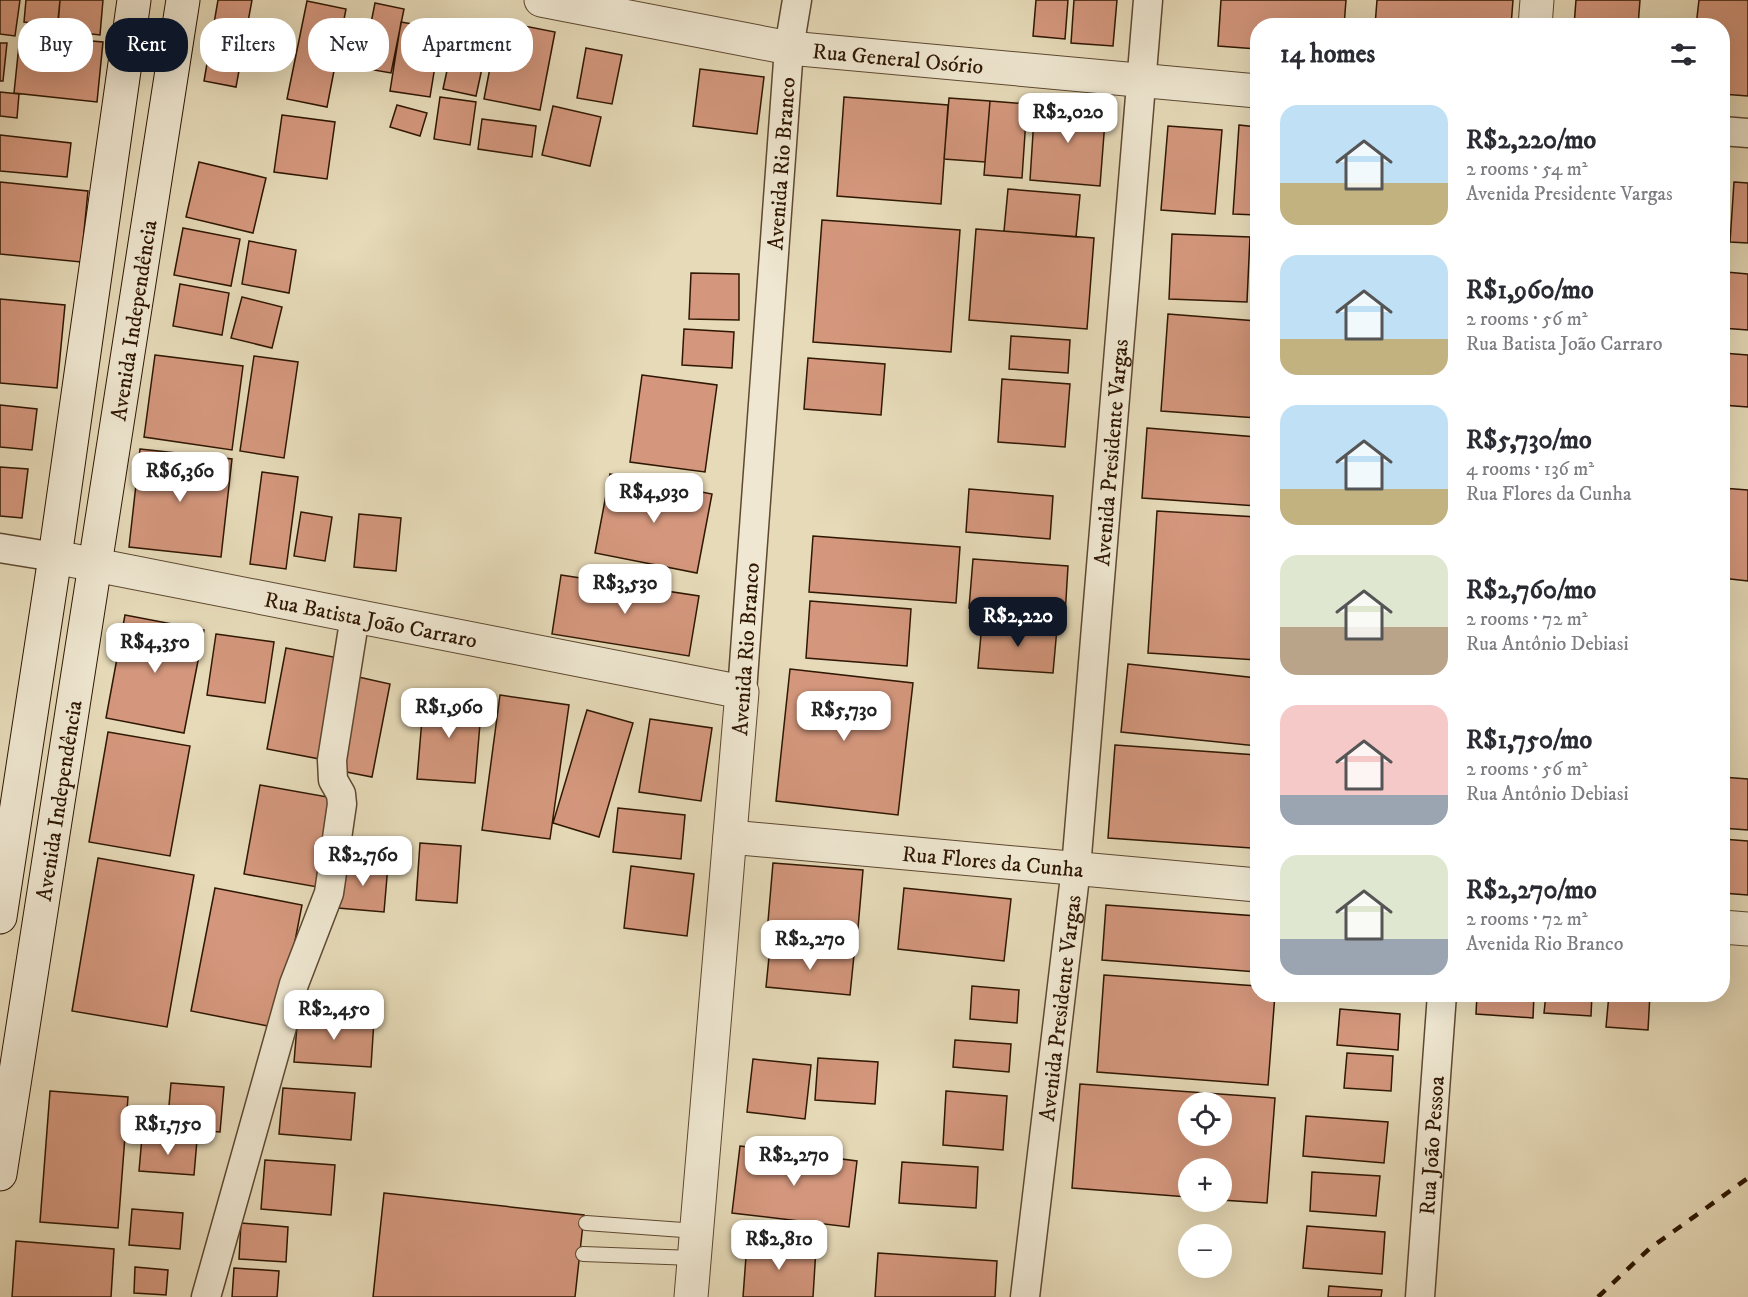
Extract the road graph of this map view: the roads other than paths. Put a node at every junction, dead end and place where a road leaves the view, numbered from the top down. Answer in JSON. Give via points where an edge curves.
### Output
{"nodes":[{"id":1,"x":134,"y":0,"type":"edge"},
{"id":2,"x":183,"y":0,"type":"edge"},
{"id":3,"x":540,"y":0,"type":"edge"},
{"id":4,"x":797,"y":0,"type":"edge"},
{"id":5,"x":1148,"y":0,"type":"edge"},
{"id":6,"x":1537,"y":0,"type":"edge"},
{"id":7,"x":1536,"y":18,"type":"edge"},
{"id":8,"x":789,"y":48,"type":"junction"},
{"id":9,"x":1140,"y":80,"type":"junction"},
{"id":10,"x":1250,"y":90,"type":"edge"},
{"id":11,"x":1730,"y":132,"type":"edge"},
{"id":12,"x":1748,"y":133,"type":"edge"},
{"id":13,"x":0,"y":548,"type":"edge"},
{"id":14,"x":55,"y":557,"type":"junction"},
{"id":15,"x":95,"y":566,"type":"junction"},
{"id":16,"x":355,"y":616,"type":"junction"},
{"id":17,"x":742,"y":692,"type":"junction"},
{"id":18,"x":730,"y":837,"type":"junction"},
{"id":19,"x":1076,"y":868,"type":"junction"},
{"id":20,"x":1250,"y":884,"type":"edge"},
{"id":21,"x":0,"y":917,"type":"edge"},
{"id":22,"x":1730,"y":928,"type":"edge"},
{"id":23,"x":1748,"y":929,"type":"edge"},
{"id":24,"x":1441,"y":1002,"type":"edge"},
{"id":25,"x":0,"y":1174,"type":"edge"},
{"id":26,"x":586,"y":1224,"type":"dead end"},
{"id":27,"x":695,"y":1244,"type":"junction"},
{"id":28,"x":584,"y":1254,"type":"dead end"},
{"id":29,"x":206,"y":1297,"type":"edge"},
{"id":30,"x":691,"y":1297,"type":"edge"},
{"id":31,"x":1025,"y":1297,"type":"edge"},
{"id":32,"x":1420,"y":1297,"type":"edge"}],
"edges":[{"from":1,"to":14,"type":"street","name":"Avenida Independência"},
{"from":2,"to":15,"type":"street","name":"Avenida Independência"},
{"from":3,"to":8,"type":"street","name":"Rua General Osório"},
{"from":4,"to":8,"type":"street","name":"Avenida Rio Branco"},
{"from":5,"to":9,"type":"street","name":"Avenida Presidente Vargas"},
{"from":6,"to":7,"type":"street"},
{"from":8,"to":9,"type":"street","name":"Rua General Osório"},
{"from":8,"to":17,"type":"street","name":"Avenida Rio Branco"},
{"from":9,"to":10,"type":"street","name":"Rua General Osório"},
{"from":9,"to":19,"type":"street","name":"Avenida Presidente Vargas"},
{"from":11,"to":12,"type":"street"},
{"from":13,"to":14,"type":"street","name":"Rua Batista João Carraro"},
{"from":14,"to":15,"type":"street","name":"Rua Batista João Carraro"},
{"from":14,"to":21,"type":"street","name":"Avenida Independência"},
{"from":15,"to":16,"type":"street","name":"Rua Batista João Carraro"},
{"from":15,"to":25,"type":"street","name":"Avenida Independência"},
{"from":16,"to":17,"type":"street","name":"Rua Batista João Carraro"},
{"from":16,"to":29,"type":"street","via":[[332,759],[333,780],[342,804],[329,893],[294,984]]},
{"from":17,"to":18,"type":"street","name":"Avenida Rio Branco"},
{"from":18,"to":19,"type":"street","name":"Rua Flores da Cunha"},
{"from":18,"to":27,"type":"street","name":"Avenida Rio Branco"},
{"from":19,"to":20,"type":"street","name":"Rua Flores da Cunha"},
{"from":19,"to":31,"type":"street","name":"Avenida Presidente Vargas"},
{"from":22,"to":23,"type":"street"},
{"from":24,"to":32,"type":"street","name":"Rua João Pessoa"},
{"from":26,"to":27,"type":"lane"},
{"from":27,"to":28,"type":"lane"},
{"from":27,"to":30,"type":"street","name":"Avenida Rio Branco"}]}
